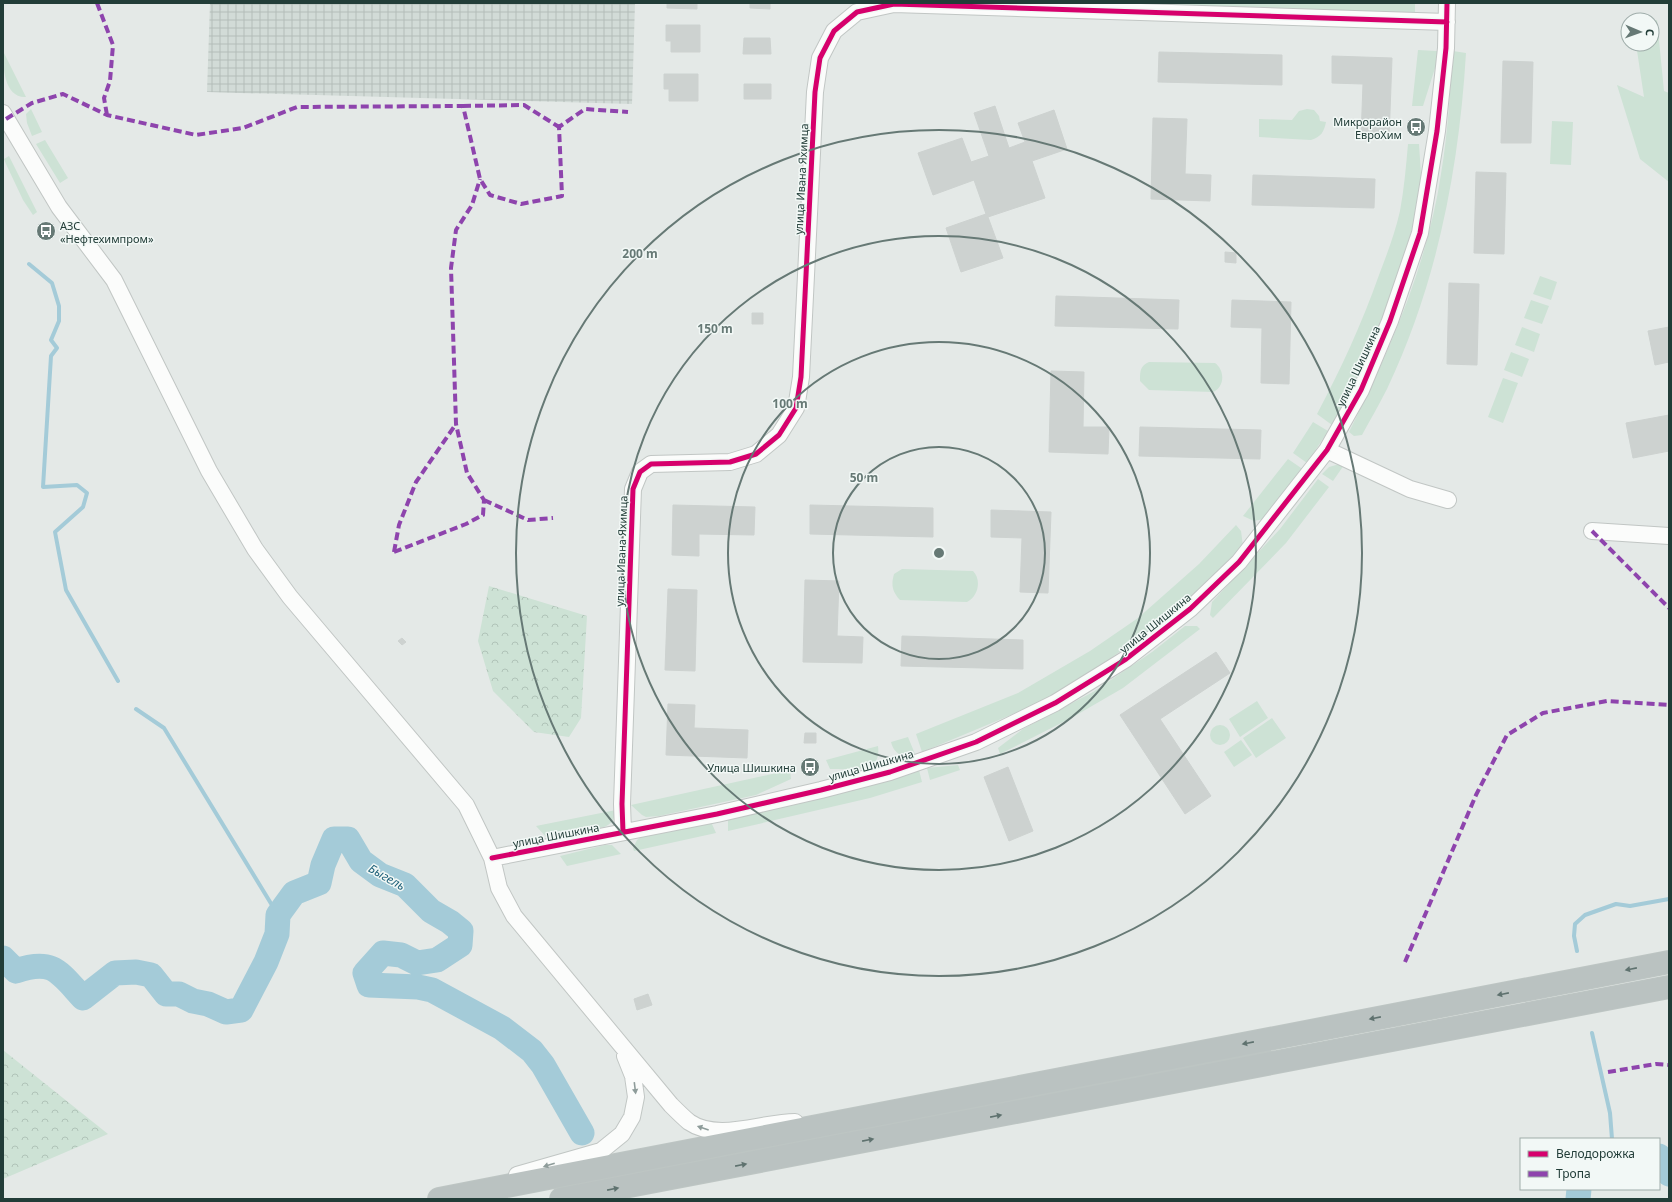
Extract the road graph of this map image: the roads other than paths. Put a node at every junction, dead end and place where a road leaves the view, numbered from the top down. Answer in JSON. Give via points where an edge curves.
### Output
{"nodes":[{"id":1,"x":1447,"y":3,"type":"edge"},
{"id":2,"x":1447,"y":22,"type":"junction"},
{"id":3,"x":3,"y":114,"type":"edge"},
{"id":4,"x":1327,"y":450,"type":"junction"},
{"id":5,"x":1448,"y":500,"type":"dead end"},
{"id":6,"x":1592,"y":531,"type":"dead end"},
{"id":7,"x":1669,"y":536,"type":"edge"},
{"id":8,"x":623,"y":832,"type":"junction"},
{"id":9,"x":492,"y":858,"type":"junction"},
{"id":10,"x":1669,"y":962,"type":"edge"},
{"id":11,"x":1669,"y":987,"type":"edge"},
{"id":12,"x":617,"y":1038,"type":"junction"},
{"id":13,"x":838,"y":1121,"type":"junction"},
{"id":14,"x":438,"y":1199,"type":"edge"},
{"id":15,"x":561,"y":1199,"type":"edge"}],
"edges":[{"from":1,"to":2,"type":"street","name":"улица Шишкина"},
{"from":2,"to":4,"type":"street","name":"улица Шишкина","via":[[1437,131],[1420,233],[1390,321],[1361,390]]},
{"from":2,"to":8,"type":"street","name":"улица Ивана Яхимца","via":[[894,4],[857,12],[834,30],[820,58],[815,92],[801,377],[796,408],[779,436],[756,454],[730,462],[651,464],[640,472],[633,489]]},
{"from":3,"to":9,"type":"street","via":[[58,207],[114,280],[209,471],[255,549],[290,597],[466,805]]},
{"from":4,"to":5,"type":"street","via":[[1410,489]]},
{"from":4,"to":8,"type":"street","name":"улица Шишкина","via":[[1239,562],[1190,609],[1126,659],[1055,703],[976,742],[890,772],[717,814]]},
{"from":6,"to":7,"type":"street"},
{"from":8,"to":9,"type":"street","name":"улица Шишкина"},
{"from":9,"to":12,"type":"street","via":[[499,888],[514,916]]},
{"from":10,"to":13,"type":"highway","one_way":true},
{"from":15,"to":11,"type":"highway","one_way":true},
{"from":13,"to":12,"type":"street","one_way":true,"via":[[784,1122],[720,1132],[703,1129],[689,1122],[671,1105]]},
{"from":12,"to":14,"type":"street","one_way":true,"via":[[633,1076],[636,1097],[632,1117],[622,1134],[601,1151]]},
{"from":13,"to":14,"type":"highway"}]}
